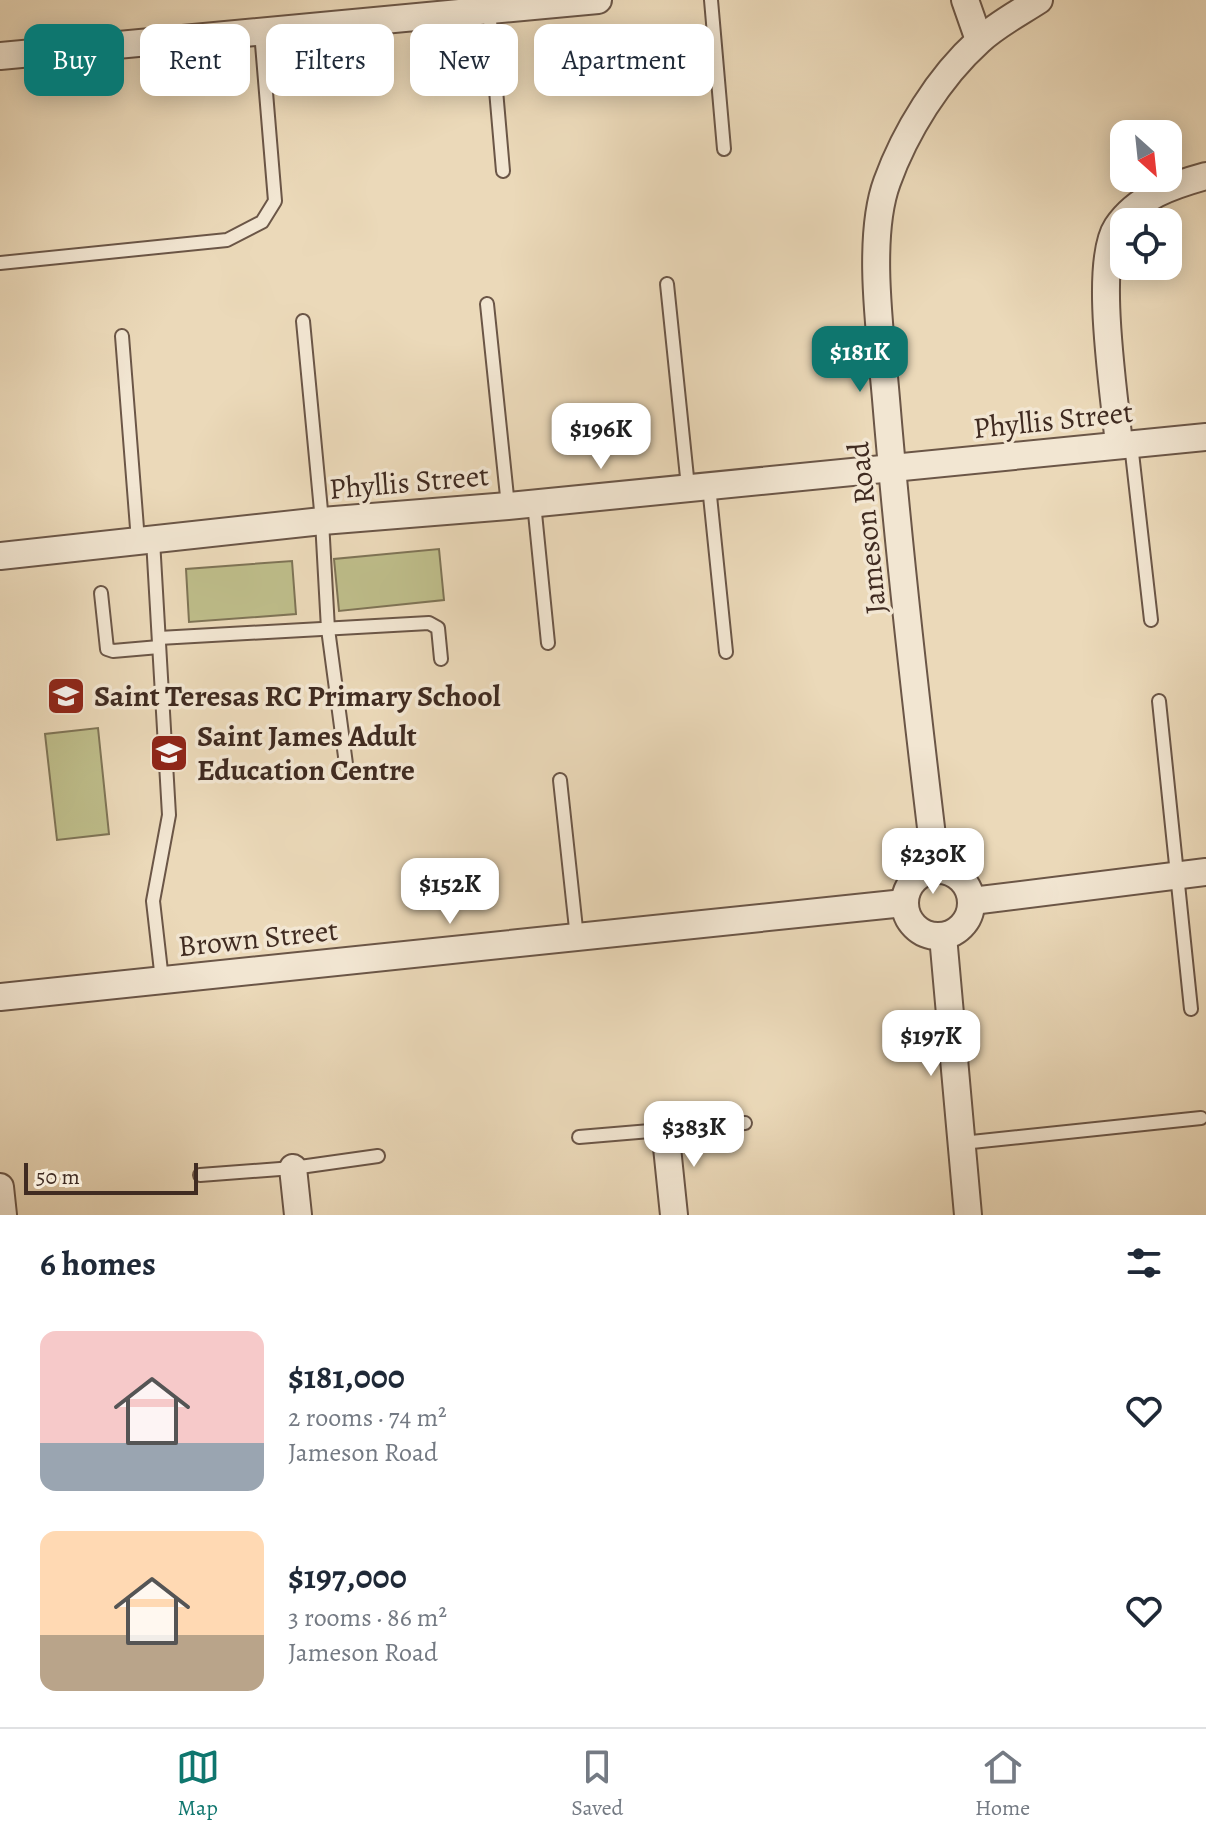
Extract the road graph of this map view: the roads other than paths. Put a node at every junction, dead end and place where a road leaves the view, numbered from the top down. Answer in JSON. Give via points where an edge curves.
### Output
{"nodes":[{"id":1,"x":598,"y":0,"type":"edge"},
{"id":2,"x":711,"y":0,"type":"edge"},
{"id":3,"x":965,"y":0,"type":"edge"},
{"id":4,"x":1039,"y":0,"type":"edge"},
{"id":5,"x":489,"y":9,"type":"junction"},
{"id":6,"x":261,"y":32,"type":"junction"},
{"id":7,"x":979,"y":40,"type":"junction"},
{"id":8,"x":0,"y":56,"type":"edge"},
{"id":9,"x":724,"y":149,"type":"dead end"},
{"id":10,"x":503,"y":171,"type":"dead end"},
{"id":11,"x":1206,"y":176,"type":"edge"},
{"id":12,"x":0,"y":263,"type":"edge"},
{"id":13,"x":667,"y":284,"type":"dead end"},
{"id":14,"x":487,"y":304,"type":"dead end"},
{"id":15,"x":303,"y":321,"type":"dead end"},
{"id":16,"x":122,"y":336,"type":"dead end"},
{"id":17,"x":1206,"y":437,"type":"edge"},
{"id":18,"x":1125,"y":444,"type":"junction"},
{"id":19,"x":892,"y":470,"type":"junction"},
{"id":20,"x":698,"y":487,"type":"junction"},
{"id":21,"x":521,"y":505,"type":"junction"},
{"id":22,"x":322,"y":521,"type":"junction"},
{"id":23,"x":146,"y":541,"type":"junction"},
{"id":24,"x":0,"y":556,"type":"edge"},
{"id":25,"x":101,"y":593,"type":"dead end"},
{"id":26,"x":1151,"y":620,"type":"dead end"},
{"id":27,"x":328,"y":629,"type":"junction"},
{"id":28,"x":159,"y":642,"type":"junction"},
{"id":29,"x":548,"y":643,"type":"dead end"},
{"id":30,"x":726,"y":652,"type":"dead end"},
{"id":31,"x":441,"y":659,"type":"dead end"},
{"id":32,"x":1159,"y":701,"type":"dead end"},
{"id":33,"x":346,"y":764,"type":"dead end"},
{"id":34,"x":560,"y":780,"type":"dead end"},
{"id":35,"x":936,"y":869,"type":"junction"},
{"id":36,"x":1206,"y":872,"type":"edge"},
{"id":37,"x":1178,"y":875,"type":"junction"},
{"id":38,"x":972,"y":901,"type":"junction"},
{"id":39,"x":904,"y":903,"type":"junction"},
{"id":40,"x":943,"y":936,"type":"junction"},
{"id":41,"x":577,"y":938,"type":"junction"},
{"id":42,"x":162,"y":980,"type":"junction"},
{"id":43,"x":0,"y":997,"type":"edge"},
{"id":44,"x":1191,"y":1009,"type":"dead end"},
{"id":45,"x":1201,"y":1118,"type":"dead end"},
{"id":46,"x":745,"y":1123,"type":"dead end"},
{"id":47,"x":665,"y":1128,"type":"junction"},
{"id":48,"x":579,"y":1137,"type":"dead end"},
{"id":49,"x":962,"y":1143,"type":"junction"},
{"id":50,"x":378,"y":1156,"type":"dead end"},
{"id":51,"x":293,"y":1168,"type":"junction"},
{"id":52,"x":200,"y":1175,"type":"dead end"},
{"id":53,"x":0,"y":1187,"type":"edge"},
{"id":54,"x":3,"y":1215,"type":"edge"},
{"id":55,"x":298,"y":1215,"type":"edge"},
{"id":56,"x":674,"y":1215,"type":"edge"},
{"id":57,"x":968,"y":1215,"type":"edge"}],
"edges":[{"from":1,"to":5,"type":"street"},
{"from":2,"to":9,"type":"lane"},
{"from":3,"to":7,"type":"street"},
{"from":4,"to":7,"type":"street","name":"Jameson Road"},
{"from":5,"to":6,"type":"street"},
{"from":5,"to":10,"type":"lane"},
{"from":6,"to":8,"type":"street"},
{"from":6,"to":12,"type":"lane","via":[[275,201],[262,222],[227,240]]},
{"from":7,"to":19,"type":"street","name":"Jameson Road","via":[[922,111],[886,184],[876,254]]},
{"from":11,"to":18,"type":"street","via":[[1145,200],[1116,228],[1105,267]]},
{"from":13,"to":20,"type":"lane"},
{"from":14,"to":21,"type":"lane"},
{"from":15,"to":22,"type":"lane"},
{"from":16,"to":23,"type":"lane"},
{"from":17,"to":18,"type":"street","name":"Phyllis Street"},
{"from":18,"to":19,"type":"street","name":"Phyllis Street"},
{"from":18,"to":26,"type":"lane"},
{"from":19,"to":20,"type":"street","name":"Phyllis Street"},
{"from":19,"to":35,"type":"street","name":"Jameson Road"},
{"from":20,"to":21,"type":"street","name":"Phyllis Street"},
{"from":20,"to":30,"type":"lane"},
{"from":21,"to":22,"type":"street","name":"Phyllis Street"},
{"from":21,"to":29,"type":"lane"},
{"from":22,"to":23,"type":"street","name":"Phyllis Street"},
{"from":22,"to":27,"type":"lane"},
{"from":23,"to":24,"type":"street","name":"Phyllis Street"},
{"from":23,"to":28,"type":"lane"},
{"from":25,"to":28,"type":"lane","via":[[107,649]]},
{"from":27,"to":28,"type":"lane"},
{"from":27,"to":31,"type":"lane","via":[[434,624]]},
{"from":27,"to":33,"type":"lane"},
{"from":28,"to":42,"type":"lane","via":[[169,815],[154,888]]},
{"from":32,"to":37,"type":"lane"},
{"from":34,"to":41,"type":"lane"},
{"from":35,"to":38,"type":"street","via":[[965,882]]},
{"from":35,"to":39,"type":"street","via":[[917,876]]},
{"from":36,"to":37,"type":"street"},
{"from":37,"to":38,"type":"street"},
{"from":37,"to":44,"type":"lane"},
{"from":38,"to":40,"type":"street","via":[[967,920]]},
{"from":39,"to":40,"type":"street","via":[[920,931]]},
{"from":39,"to":41,"type":"street","name":"Brown Street"},
{"from":40,"to":49,"type":"street"},
{"from":41,"to":42,"type":"street","name":"Brown Street"},
{"from":42,"to":43,"type":"street","name":"Brown Street"},
{"from":45,"to":49,"type":"lane"},
{"from":46,"to":47,"type":"lane"},
{"from":47,"to":48,"type":"lane"},
{"from":47,"to":56,"type":"street"},
{"from":49,"to":57,"type":"street"},
{"from":50,"to":51,"type":"lane"},
{"from":51,"to":52,"type":"lane"},
{"from":51,"to":55,"type":"street"},
{"from":53,"to":54,"type":"street"}]}
